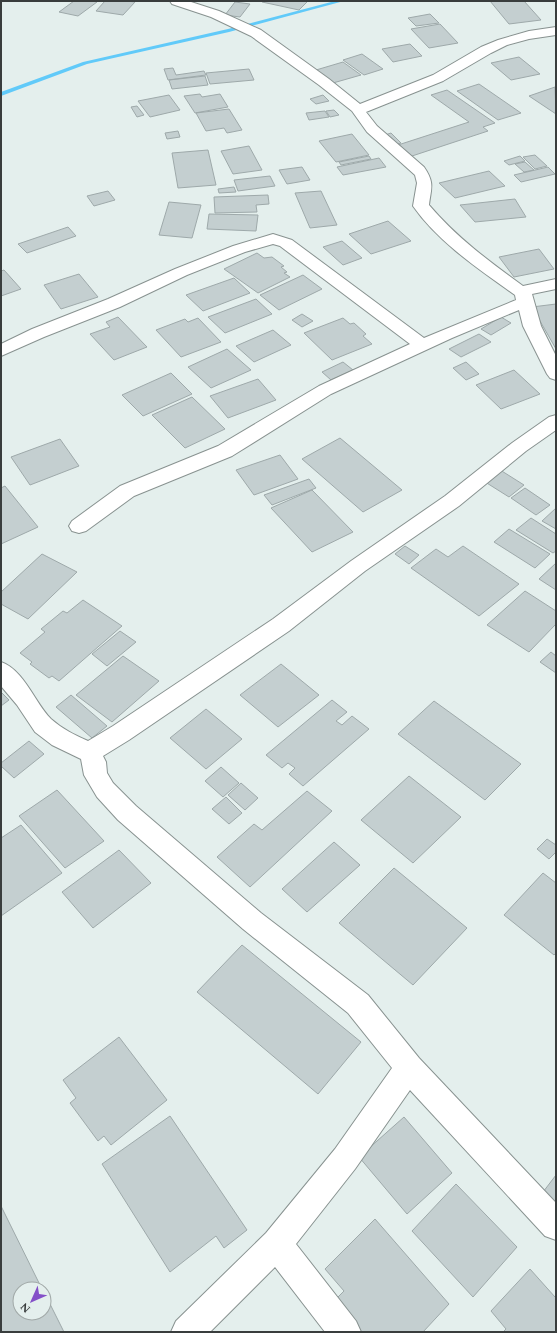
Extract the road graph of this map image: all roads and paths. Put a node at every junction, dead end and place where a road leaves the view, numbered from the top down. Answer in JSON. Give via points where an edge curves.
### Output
{"nodes":[{"id":1,"x":176,"y":1,"type":"edge"},
{"id":2,"x":556,"y":31,"type":"edge"},
{"id":3,"x":359,"y":110,"type":"junction"},
{"id":4,"x":556,"y":284,"type":"edge"},
{"id":5,"x":523,"y":296,"type":"junction"},
{"id":6,"x":423,"y":345,"type":"junction"},
{"id":7,"x":1,"y":350,"type":"edge"},
{"id":8,"x":556,"y":374,"type":"edge"},
{"id":9,"x":556,"y":421,"type":"edge"},
{"id":10,"x":78,"y":526,"type":"dead end"},
{"id":11,"x":1,"y":671,"type":"edge"},
{"id":12,"x":89,"y":752,"type":"junction"},
{"id":13,"x":409,"y":1068,"type":"junction"},
{"id":14,"x":556,"y":1225,"type":"edge"},
{"id":15,"x":278,"y":1244,"type":"junction"},
{"id":16,"x":187,"y":1332,"type":"edge"},
{"id":17,"x":345,"y":1332,"type":"edge"}],
"edges":[{"from":1,"to":3,"type":"street","via":[[215,14],[256,33]]},
{"from":2,"to":3,"type":"street","via":[[529,34],[508,40],[440,77]]},
{"from":3,"to":5,"type":"street","via":[[361,117],[372,129],[424,177],[421,206],[427,215]]},
{"from":4,"to":5,"type":"street"},
{"from":5,"to":6,"type":"street"},
{"from":5,"to":8,"type":"street","via":[[532,326]]},
{"from":6,"to":7,"type":"street","via":[[286,242],[273,239],[239,249],[181,272]]},
{"from":6,"to":10,"type":"street","via":[[325,390],[226,451],[127,492]]},
{"from":9,"to":12,"type":"street","via":[[452,501],[358,566],[281,625]]},
{"from":11,"to":12,"type":"street","via":[[43,725],[60,738]]},
{"from":12,"to":13,"type":"street","via":[[96,775],[105,790],[127,813],[252,921],[358,1004]]},
{"from":13,"to":14,"type":"street"},
{"from":13,"to":15,"type":"street","via":[[345,1159]]},
{"from":15,"to":16,"type":"street"},
{"from":15,"to":17,"type":"street"}]}
